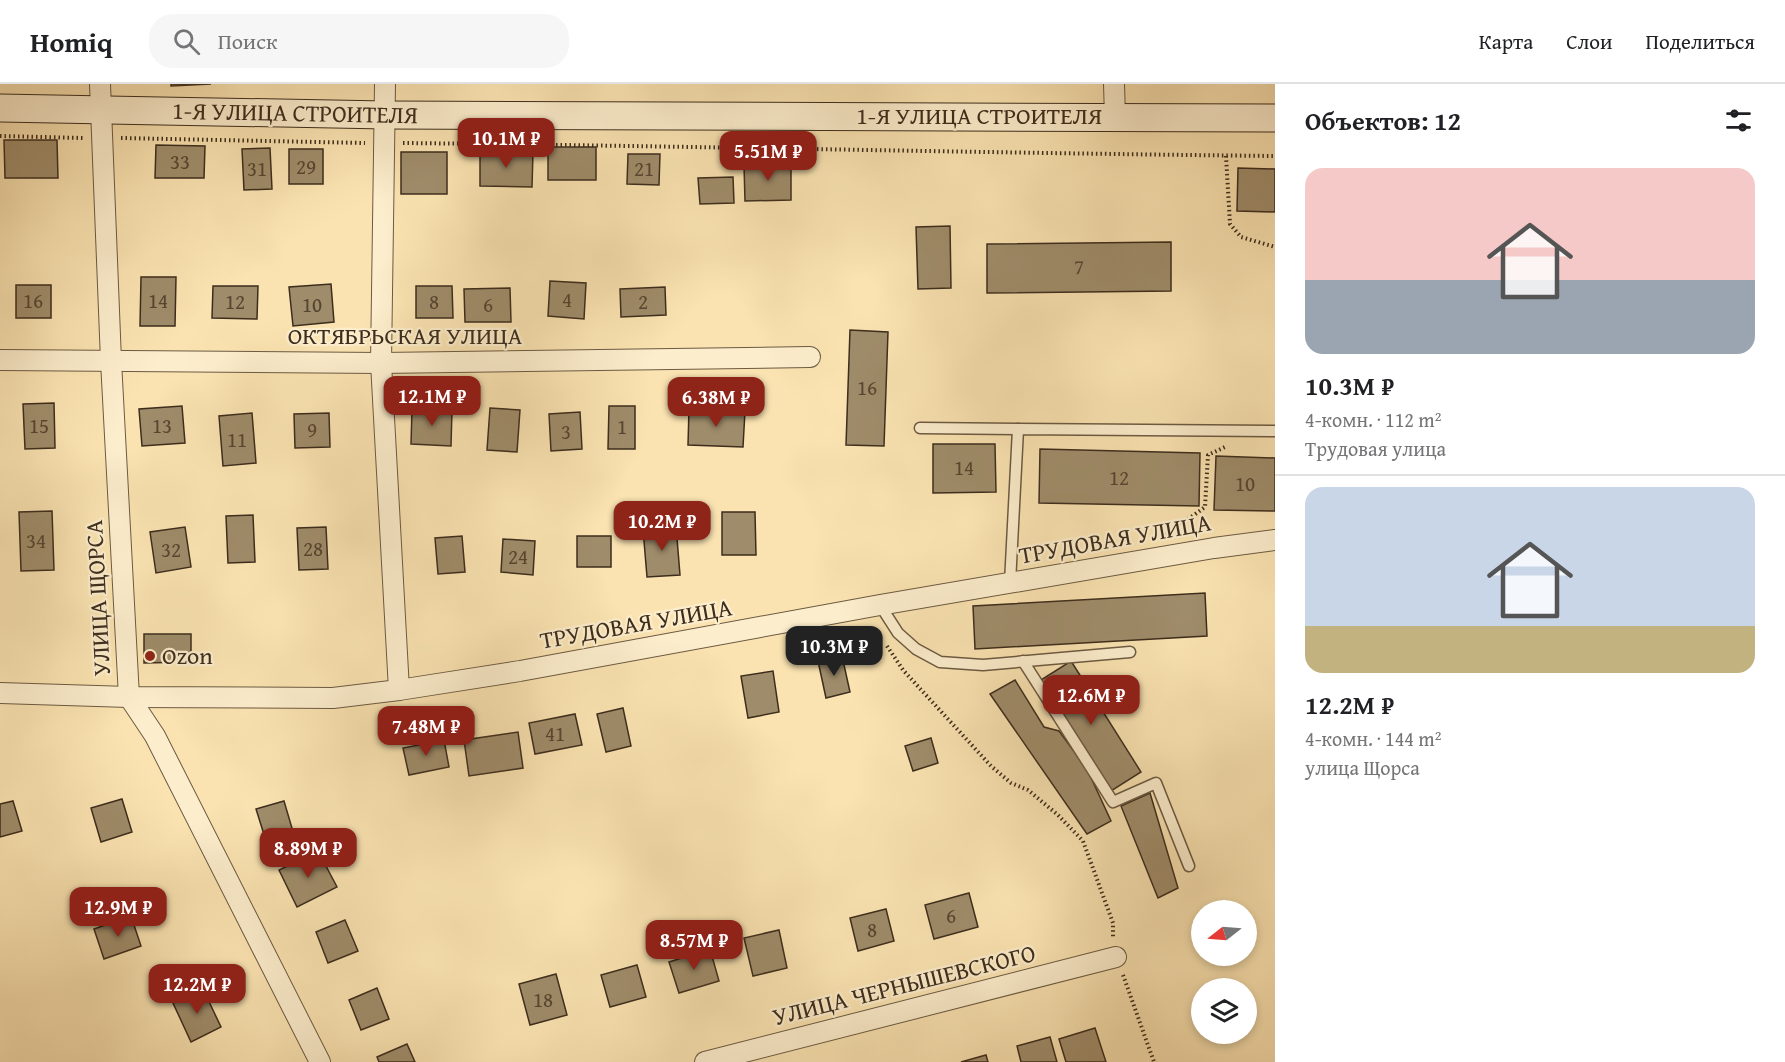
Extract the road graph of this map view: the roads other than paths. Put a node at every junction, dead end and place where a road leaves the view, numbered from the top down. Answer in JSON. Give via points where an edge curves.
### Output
{"nodes":[{"id":1,"x":100,"y":84,"type":"edge"},
{"id":2,"x":386,"y":84,"type":"edge"},
{"id":3,"x":1114,"y":84,"type":"edge"},
{"id":4,"x":0,"y":108,"type":"edge"},
{"id":5,"x":100,"y":111,"type":"junction"},
{"id":6,"x":386,"y":115,"type":"junction"},
{"id":7,"x":1115,"y":117,"type":"junction"},
{"id":8,"x":1275,"y":118,"type":"edge"},
{"id":9,"x":810,"y":357,"type":"dead end"},
{"id":10,"x":0,"y":360,"type":"edge"},
{"id":11,"x":111,"y":361,"type":"junction"},
{"id":12,"x":381,"y":363,"type":"junction"},
{"id":13,"x":920,"y":428,"type":"dead end"},
{"id":14,"x":1018,"y":429,"type":"junction"},
{"id":15,"x":1275,"y":431,"type":"edge"},
{"id":16,"x":1275,"y":540,"type":"edge"},
{"id":17,"x":1010,"y":583,"type":"junction"},
{"id":18,"x":880,"y":605,"type":"junction"},
{"id":19,"x":1130,"y":652,"type":"dead end"},
{"id":20,"x":1023,"y":661,"type":"junction"},
{"id":21,"x":399,"y":690,"type":"junction"},
{"id":22,"x":0,"y":693,"type":"edge"},
{"id":23,"x":129,"y":697,"type":"junction"},
{"id":24,"x":1189,"y":866,"type":"dead end"},
{"id":25,"x":1116,"y":957,"type":"road end"},
{"id":26,"x":320,"y":1062,"type":"edge"},
{"id":27,"x":705,"y":1062,"type":"edge"}],
"edges":[{"from":1,"to":5,"type":"street","name":"УЛИЦА ЩОРСА"},
{"from":2,"to":6,"type":"street"},
{"from":3,"to":7,"type":"street"},
{"from":4,"to":5,"type":"street","name":"1-Я УЛИЦА СТРОИТЕЛЯ"},
{"from":5,"to":6,"type":"street","name":"1-Я УЛИЦА СТРОИТЕЛЯ"},
{"from":5,"to":11,"type":"street","name":"УЛИЦА ЩОРСА"},
{"from":6,"to":7,"type":"street","name":"1-Я УЛИЦА СТРОИТЕЛЯ"},
{"from":6,"to":12,"type":"street"},
{"from":7,"to":8,"type":"street","name":"1-Я УЛИЦА СТРОИТЕЛЯ"},
{"from":9,"to":12,"type":"street","name":"ОКТЯБРЬСКАЯ УЛИЦА"},
{"from":10,"to":11,"type":"street","name":"ОКТЯБРЬСКАЯ УЛИЦА"},
{"from":11,"to":12,"type":"street","name":"ОКТЯБРЬСКАЯ УЛИЦА"},
{"from":11,"to":23,"type":"street","name":"УЛИЦА ЩОРСА"},
{"from":12,"to":21,"type":"street"},
{"from":13,"to":14,"type":"lane"},
{"from":14,"to":15,"type":"lane"},
{"from":14,"to":17,"type":"lane"},
{"from":16,"to":17,"type":"street","name":"ТРУДОВАЯ УЛИЦА"},
{"from":17,"to":18,"type":"street","name":"ТРУДОВАЯ УЛИЦА"},
{"from":18,"to":20,"type":"lane","via":[[898,633],[940,662],[983,665]]},
{"from":18,"to":21,"type":"street","name":"ТРУДОВАЯ УЛИЦА"},
{"from":19,"to":20,"type":"lane"},
{"from":20,"to":24,"type":"lane","via":[[1113,802],[1156,783]]},
{"from":21,"to":23,"type":"street","name":"ТРУДОВАЯ УЛИЦА","via":[[333,698]]},
{"from":22,"to":23,"type":"street","name":"ТРУДОВАЯ УЛИЦА"},
{"from":23,"to":26,"type":"street","name":"УЛИЦА ЩОРСА","via":[[155,736]]},
{"from":25,"to":27,"type":"street","name":"УЛИЦА ЧЕРНЫШЕВСКОГО"}]}
